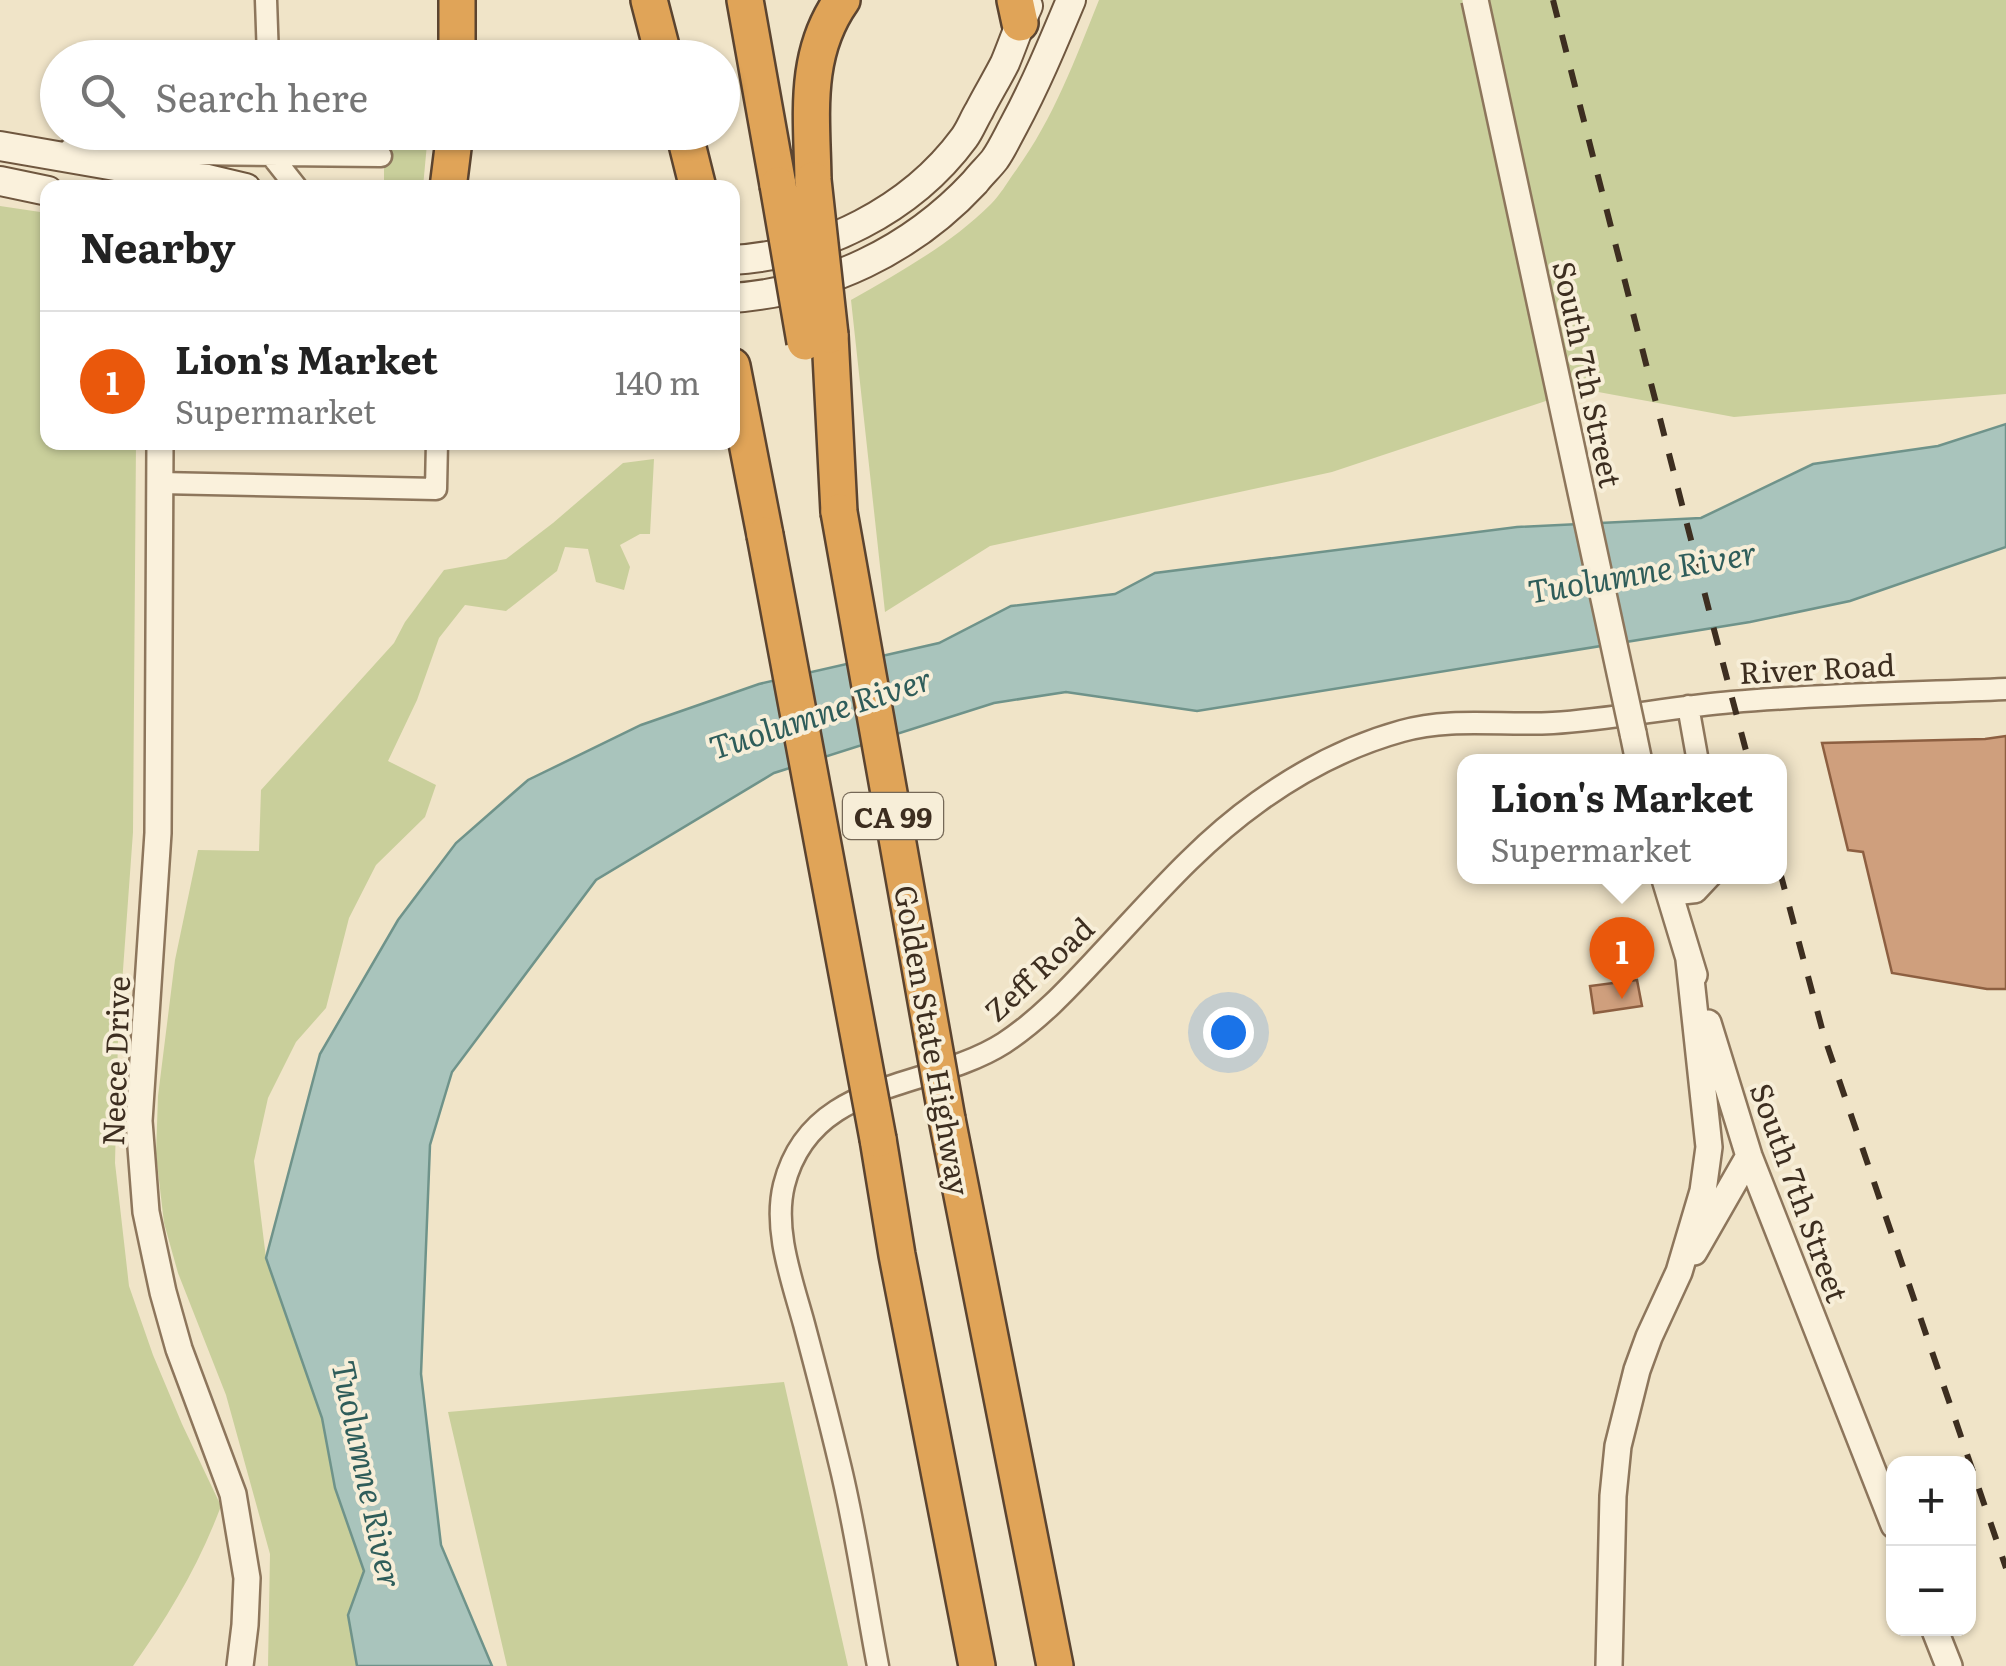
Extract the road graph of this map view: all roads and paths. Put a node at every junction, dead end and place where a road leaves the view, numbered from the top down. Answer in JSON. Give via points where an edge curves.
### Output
{"nodes":[{"id":1,"x":266,"y":0,"type":"edge"},
{"id":2,"x":457,"y":0,"type":"edge"},
{"id":3,"x":649,"y":0,"type":"edge"},
{"id":4,"x":665,"y":0,"type":"edge"},
{"id":5,"x":745,"y":0,"type":"edge"},
{"id":6,"x":842,"y":0,"type":"edge"},
{"id":7,"x":1071,"y":0,"type":"edge"},
{"id":8,"x":1475,"y":0,"type":"edge"},
{"id":9,"x":1022,"y":8,"type":"edge"},
{"id":10,"x":267,"y":40,"type":"edge"},
{"id":11,"x":457,"y":40,"type":"edge"},
{"id":12,"x":659,"y":40,"type":"edge"},
{"id":13,"x":672,"y":40,"type":"edge"},
{"id":14,"x":8,"y":147,"type":"edge"},
{"id":15,"x":40,"y":148,"type":"edge"},
{"id":16,"x":116,"y":150,"type":"edge"},
{"id":17,"x":271,"y":150,"type":"edge"},
{"id":18,"x":453,"y":150,"type":"edge"},
{"id":19,"x":690,"y":150,"type":"edge"},
{"id":20,"x":188,"y":154,"type":"junction"},
{"id":21,"x":271,"y":154,"type":"junction"},
{"id":22,"x":381,"y":156,"type":"dead end"},
{"id":23,"x":161,"y":180,"type":"edge"},
{"id":24,"x":167,"y":180,"type":"edge"},
{"id":25,"x":187,"y":180,"type":"edge"},
{"id":26,"x":212,"y":180,"type":"edge"},
{"id":27,"x":292,"y":180,"type":"edge"},
{"id":28,"x":449,"y":180,"type":"edge"},
{"id":29,"x":697,"y":180,"type":"edge"},
{"id":30,"x":0,"y":181,"type":"edge"},
{"id":31,"x":40,"y":189,"type":"edge"},
{"id":32,"x":740,"y":259,"type":"edge"},
{"id":33,"x":740,"y":297,"type":"edge"},
{"id":34,"x":818,"y":339,"type":"junction"},
{"id":35,"x":740,"y":407,"type":"edge"},
{"id":36,"x":160,"y":450,"type":"edge"},
{"id":37,"x":437,"y":450,"type":"edge"},
{"id":38,"x":160,"y":484,"type":"junction"},
{"id":39,"x":2006,"y":690,"type":"edge"},
{"id":40,"x":1688,"y":706,"type":"junction"},
{"id":41,"x":1637,"y":754,"type":"edge"},
{"id":42,"x":1697,"y":754,"type":"edge"},
{"id":43,"x":1704,"y":884,"type":"edge"},
{"id":44,"x":1666,"y":886,"type":"edge"},
{"id":45,"x":1689,"y":960,"type":"junction"},
{"id":46,"x":1749,"y":1156,"type":"junction"},
{"id":47,"x":1679,"y":1272,"type":"junction"},
{"id":48,"x":1886,"y":1504,"type":"edge"},
{"id":49,"x":1937,"y":1636,"type":"edge"},
{"id":50,"x":240,"y":1666,"type":"edge"},
{"id":51,"x":878,"y":1666,"type":"edge"},
{"id":52,"x":977,"y":1666,"type":"edge"},
{"id":53,"x":1055,"y":1666,"type":"edge"},
{"id":54,"x":1608,"y":1666,"type":"edge"},
{"id":55,"x":1949,"y":1666,"type":"edge"}],
"edges":[{"from":1,"to":10,"type":"street"},
{"from":2,"to":11,"type":"highway"},
{"from":3,"to":12,"type":"highway"},
{"from":4,"to":13,"type":"highway"},
{"from":5,"to":34,"type":"highway","bridge":true,"via":[[778,185]]},
{"from":6,"to":34,"type":"highway","bridge":true,"via":[[813,65]]},
{"from":7,"to":33,"type":"main road","via":[[1038,81],[995,159],[951,207],[900,245],[843,274]]},
{"from":8,"to":41,"type":"street","name":"South 7th Street","bridge":true},
{"from":9,"to":32,"type":"main road","via":[[1004,64],[964,137],[925,180],[828,240]]},
{"from":14,"to":15,"type":"street"},
{"from":14,"to":23,"type":"main road"},
{"from":16,"to":20,"type":"street"},
{"from":17,"to":21,"type":"street"},
{"from":18,"to":28,"type":"highway"},
{"from":19,"to":29,"type":"highway"},
{"from":20,"to":21,"type":"street"},
{"from":20,"to":24,"type":"street"},
{"from":21,"to":22,"type":"street"},
{"from":21,"to":27,"type":"street"},
{"from":25,"to":26,"type":"main road"},
{"from":30,"to":31,"type":"main road"},
{"from":34,"to":53,"type":"highway","name":"Golden State Highway","number":"CA 99","bridge":true,"via":[[839,512],[947,1119]]},
{"from":35,"to":52,"type":"highway","number":"CA 99","bridge":true},
{"from":36,"to":38,"type":"street","name":"Neece Drive"},
{"from":37,"to":38,"type":"street","via":[[436,490]]},
{"from":38,"to":50,"type":"street","name":"Neece Drive","via":[[158,832],[140,1140],[163,1292],[233,1494],[247,1578]]},
{"from":39,"to":40,"type":"street","name":"River Road"},
{"from":40,"to":42,"type":"street"},
{"from":40,"to":51,"type":"street","name":"Zeff Road","via":[[1552,723],[1442,724],[1333,758],[1221,830],[1016,1035],[854,1100],[810,1134],[782,1190],[782,1233],[850,1508]]},
{"from":43,"to":44,"type":"street","via":[[1696,892]]},
{"from":44,"to":45,"type":"street","name":"South 7th Street"},
{"from":45,"to":46,"type":"street","name":"South 7th Street"},
{"from":45,"to":47,"type":"street","via":[[1709,1147]]},
{"from":46,"to":47,"type":"street"},
{"from":46,"to":48,"type":"street","name":"South 7th Street"},
{"from":47,"to":54,"type":"street","via":[[1643,1354],[1618,1446]]},
{"from":49,"to":55,"type":"street"}]}
